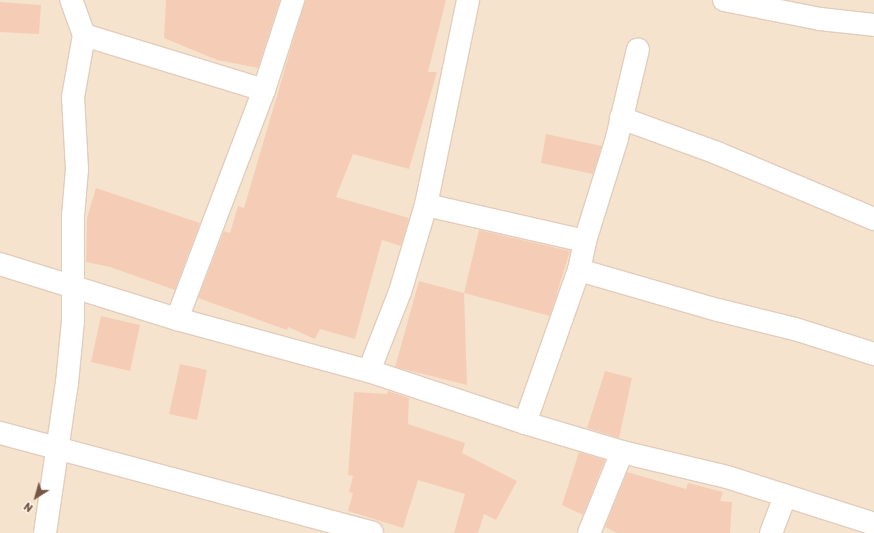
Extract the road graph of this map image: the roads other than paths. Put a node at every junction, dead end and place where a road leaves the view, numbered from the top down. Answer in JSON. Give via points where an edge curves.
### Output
{"nodes":[{"id":1,"x":71,"y":0,"type":"edge"},
{"id":2,"x":293,"y":0,"type":"edge"},
{"id":3,"x":468,"y":0,"type":"edge"},
{"id":4,"x":724,"y":0,"type":"edge"},
{"id":5,"x":874,"y":25,"type":"edge"},
{"id":6,"x":84,"y":34,"type":"junction"},
{"id":7,"x":638,"y":49,"type":"dead end"},
{"id":8,"x":264,"y":90,"type":"junction"},
{"id":9,"x":621,"y":118,"type":"junction"},
{"id":10,"x":426,"y":205,"type":"junction"},
{"id":11,"x":874,"y":219,"type":"edge"},
{"id":12,"x":585,"y":241,"type":"junction"},
{"id":13,"x":0,"y":264,"type":"edge"},
{"id":14,"x":579,"y":270,"type":"junction"},
{"id":15,"x":73,"y":286,"type":"junction"},
{"id":16,"x":177,"y":319,"type":"junction"},
{"id":17,"x":874,"y":354,"type":"edge"},
{"id":18,"x":369,"y":371,"type":"junction"},
{"id":19,"x":526,"y":423,"type":"junction"},
{"id":20,"x":0,"y":433,"type":"edge"},
{"id":21,"x":57,"y":446,"type":"junction"},
{"id":22,"x":622,"y":452,"type":"junction"},
{"id":23,"x":785,"y":496,"type":"junction"},
{"id":24,"x":874,"y":524,"type":"edge"},
{"id":25,"x":45,"y":533,"type":"edge"},
{"id":26,"x":372,"y":533,"type":"edge"},
{"id":27,"x":589,"y":533,"type":"edge"},
{"id":28,"x":771,"y":533,"type":"edge"}],
"edges":[{"from":1,"to":6,"type":"street"},
{"from":2,"to":8,"type":"street"},
{"from":3,"to":10,"type":"street"},
{"from":4,"to":5,"type":"street","via":[[820,19]]},
{"from":6,"to":8,"type":"street"},
{"from":6,"to":15,"type":"street","via":[[73,97],[77,168],[73,216]]},
{"from":7,"to":9,"type":"street"},
{"from":8,"to":16,"type":"street"},
{"from":9,"to":11,"type":"street","via":[[717,153]]},
{"from":9,"to":12,"type":"street","via":[[618,138]]},
{"from":10,"to":12,"type":"street"},
{"from":10,"to":18,"type":"street","via":[[400,292]]},
{"from":12,"to":14,"type":"street"},
{"from":13,"to":15,"type":"street"},
{"from":14,"to":17,"type":"street","via":[[795,329]]},
{"from":14,"to":19,"type":"street"},
{"from":15,"to":16,"type":"street"},
{"from":15,"to":21,"type":"street","via":[[73,321],[67,383]]},
{"from":16,"to":18,"type":"street"},
{"from":18,"to":19,"type":"street"},
{"from":19,"to":22,"type":"street"},
{"from":20,"to":21,"type":"street"},
{"from":21,"to":25,"type":"street"},
{"from":21,"to":26,"type":"street","via":[[188,485]]},
{"from":22,"to":23,"type":"street","via":[[727,477]]},
{"from":22,"to":27,"type":"street"},
{"from":23,"to":24,"type":"street"},
{"from":23,"to":28,"type":"street"}]}
